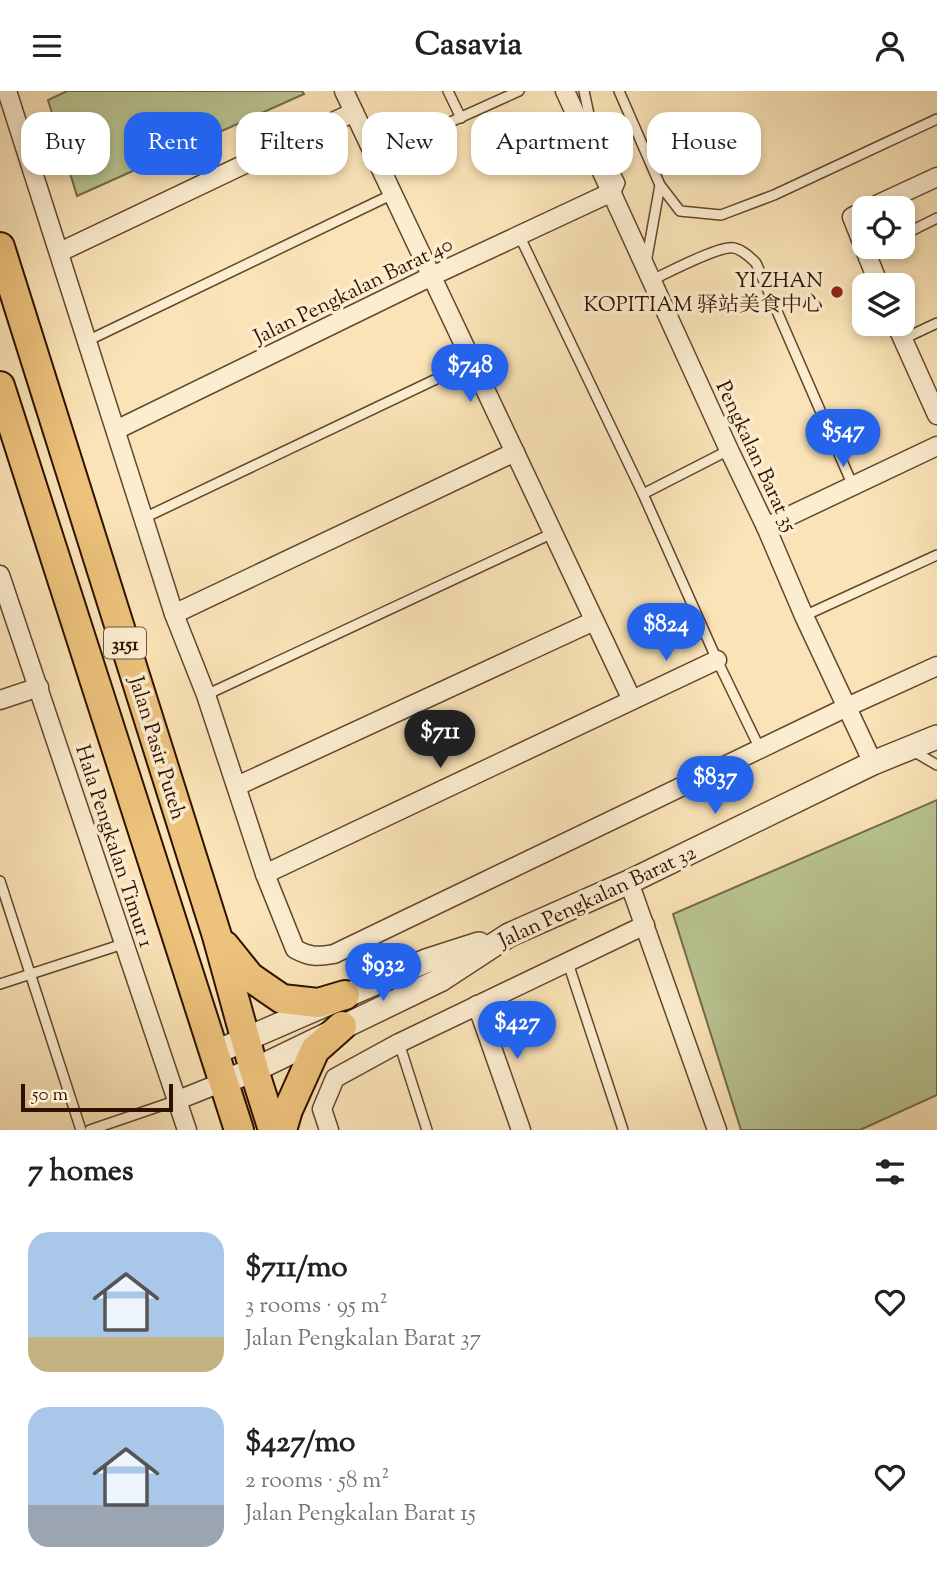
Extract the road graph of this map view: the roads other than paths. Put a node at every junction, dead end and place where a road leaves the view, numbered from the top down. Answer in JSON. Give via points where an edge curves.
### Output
{"nodes":[{"id":1,"x":7,"y":91,"type":"edge"},
{"id":2,"x":344,"y":91,"type":"edge"},
{"id":3,"x":448,"y":91,"type":"edge"},
{"id":4,"x":519,"y":91,"type":"edge"},
{"id":5,"x":565,"y":91,"type":"edge"},
{"id":6,"x":584,"y":91,"type":"edge"},
{"id":7,"x":618,"y":91,"type":"edge"},
{"id":8,"x":354,"y":112,"type":"junction"},
{"id":9,"x":461,"y":118,"type":"junction"},
{"id":10,"x":457,"y":120,"type":"edge"},
{"id":11,"x":937,"y":120,"type":"edge"},
{"id":12,"x":362,"y":129,"type":"edge"},
{"id":13,"x":384,"y":175,"type":"edge"},
{"id":14,"x":937,"y":177,"type":"edge"},
{"id":15,"x":660,"y":185,"type":"junction"},
{"id":16,"x":611,"y":193,"type":"junction"},
{"id":17,"x":393,"y":194,"type":"junction"},
{"id":18,"x":896,"y":196,"type":"edge"},
{"id":19,"x":937,"y":218,"type":"edge"},
{"id":20,"x":915,"y":229,"type":"edge"},
{"id":21,"x":519,"y":235,"type":"junction"},
{"id":22,"x":0,"y":247,"type":"edge"},
{"id":23,"x":60,"y":252,"type":"junction"},
{"id":24,"x":648,"y":273,"type":"junction"},
{"id":25,"x":432,"y":276,"type":"junction"},
{"id":26,"x":937,"y":323,"type":"edge"},
{"id":27,"x":915,"y":328,"type":"edge"},
{"id":28,"x":901,"y":336,"type":"edge"},
{"id":29,"x":87,"y":341,"type":"junction"},
{"id":30,"x":472,"y":362,"type":"junction"},
{"id":31,"x":0,"y":386,"type":"edge"},
{"id":32,"x":937,"y":415,"type":"edge"},
{"id":33,"x":116,"y":430,"type":"junction"},
{"id":34,"x":937,"y":446,"type":"edge"},
{"id":35,"x":729,"y":450,"type":"junction"},
{"id":36,"x":514,"y":452,"type":"junction"},
{"id":37,"x":853,"y":486,"type":"junction"},
{"id":38,"x":643,"y":494,"type":"junction"},
{"id":39,"x":144,"y":518,"type":"junction"},
{"id":40,"x":766,"y":527,"type":"junction"},
{"id":41,"x":553,"y":533,"type":"junction"},
{"id":42,"x":937,"y":555,"type":"edge"},
{"id":43,"x":0,"y":576,"type":"edge"},
{"id":44,"x":174,"y":614,"type":"junction"},
{"id":45,"x":804,"y":616,"type":"junction"},
{"id":46,"x":594,"y":621,"type":"junction"},
{"id":47,"x":717,"y":660,"type":"junction"},
{"id":48,"x":937,"y":666,"type":"edge"},
{"id":49,"x":39,"y":687,"type":"junction"},
{"id":50,"x":206,"y":695,"type":"junction"},
{"id":51,"x":0,"y":700,"type":"edge"},
{"id":52,"x":632,"y":700,"type":"junction"},
{"id":53,"x":847,"y":707,"type":"junction"},
{"id":54,"x":937,"y":737,"type":"edge"},
{"id":55,"x":909,"y":748,"type":"junction"},
{"id":56,"x":760,"y":749,"type":"junction"},
{"id":57,"x":873,"y":763,"type":"junction"},
{"id":58,"x":937,"y":765,"type":"edge"},
{"id":59,"x":237,"y":786,"type":"junction"},
{"id":60,"x":265,"y":874,"type":"junction"},
{"id":61,"x":0,"y":881,"type":"edge"},
{"id":62,"x":629,"y":882,"type":"junction"},
{"id":63,"x":645,"y":925,"type":"junction"},
{"id":64,"x":509,"y":935,"type":"junction"},
{"id":65,"x":217,"y":936,"type":"junction"},
{"id":66,"x":123,"y":944,"type":"junction"},
{"id":67,"x":568,"y":963,"type":"junction"},
{"id":68,"x":30,"y":974,"type":"junction"},
{"id":69,"x":0,"y":984,"type":"edge"},
{"id":70,"x":345,"y":995,"type":"junction"},
{"id":71,"x":477,"y":1005,"type":"junction"},
{"id":72,"x":342,"y":1026,"type":"junction"},
{"id":73,"x":245,"y":1040,"type":"junction"},
{"id":74,"x":399,"y":1042,"type":"junction"},
{"id":75,"x":214,"y":1053,"type":"junction"},
{"id":76,"x":254,"y":1070,"type":"junction"},
{"id":77,"x":223,"y":1082,"type":"junction"},
{"id":78,"x":178,"y":1100,"type":"junction"},
{"id":79,"x":80,"y":1130,"type":"edge"},
{"id":80,"x":90,"y":1130,"type":"edge"},
{"id":81,"x":187,"y":1130,"type":"edge"},
{"id":82,"x":239,"y":1130,"type":"edge"},
{"id":83,"x":273,"y":1130,"type":"edge"},
{"id":84,"x":282,"y":1130,"type":"edge"},
{"id":85,"x":329,"y":1130,"type":"edge"},
{"id":86,"x":427,"y":1130,"type":"edge"},
{"id":87,"x":521,"y":1130,"type":"edge"},
{"id":88,"x":623,"y":1130,"type":"edge"},
{"id":89,"x":717,"y":1130,"type":"edge"}],
"edges":[{"from":1,"to":23,"type":"street"},
{"from":2,"to":8,"type":"street"},
{"from":3,"to":9,"type":"lane"},
{"from":4,"to":9,"type":"lane"},
{"from":5,"to":16,"type":"street","name":"Pengkalan Barat 35"},
{"from":6,"to":16,"type":"lane","via":[[590,119],[620,183]]},
{"from":7,"to":15,"type":"lane"},
{"from":8,"to":12,"type":"street"},
{"from":8,"to":23,"type":"street"},
{"from":9,"to":10,"type":"lane"},
{"from":11,"to":15,"type":"lane","via":[[721,215],[680,211]]},
{"from":13,"to":17,"type":"street"},
{"from":14,"to":18,"type":"street"},
{"from":15,"to":24,"type":"lane"},
{"from":16,"to":21,"type":"street","name":"Jalan Pengkalan Barat 40"},
{"from":16,"to":24,"type":"street","name":"Pengkalan Barat 35"},
{"from":17,"to":25,"type":"street"},
{"from":17,"to":29,"type":"lane"},
{"from":19,"to":20,"type":"lane"},
{"from":21,"to":25,"type":"street","name":"Jalan Pengkalan Barat 40"},
{"from":21,"to":38,"type":"lane"},
{"from":22,"to":65,"type":"main road","name":"Jalan Pasir Puteh","number":"3151"},
{"from":23,"to":29,"type":"street"},
{"from":24,"to":35,"type":"street","name":"Pengkalan Barat 35"},
{"from":24,"to":37,"type":"lane","via":[[732,247],[756,263]]},
{"from":25,"to":30,"type":"street"},
{"from":25,"to":33,"type":"street","name":"Jalan Pengkalan Barat 40"},
{"from":26,"to":27,"type":"lane"},
{"from":28,"to":32,"type":"street"},
{"from":29,"to":33,"type":"street"},
{"from":30,"to":36,"type":"street"},
{"from":30,"to":39,"type":"lane"},
{"from":31,"to":75,"type":"main road","name":"Jalan Pasir Puteh","number":"3151"},
{"from":33,"to":39,"type":"street"},
{"from":34,"to":37,"type":"street"},
{"from":35,"to":38,"type":"lane"},
{"from":35,"to":40,"type":"street","name":"Pengkalan Barat 35"},
{"from":36,"to":41,"type":"street"},
{"from":36,"to":44,"type":"street"},
{"from":37,"to":40,"type":"street"},
{"from":38,"to":47,"type":"lane"},
{"from":39,"to":44,"type":"street"},
{"from":40,"to":45,"type":"street","name":"Pengkalan Barat 35"},
{"from":41,"to":46,"type":"street"},
{"from":41,"to":50,"type":"lane"},
{"from":42,"to":45,"type":"lane"},
{"from":43,"to":49,"type":"street","name":"Hala Pengkalan Timur 1"},
{"from":44,"to":50,"type":"street"},
{"from":45,"to":53,"type":"street","name":"Pengkalan Barat 35"},
{"from":46,"to":52,"type":"street"},
{"from":46,"to":59,"type":"street"},
{"from":47,"to":52,"type":"street"},
{"from":47,"to":56,"type":"lane"},
{"from":48,"to":53,"type":"street"},
{"from":49,"to":51,"type":"street"},
{"from":49,"to":66,"type":"street","name":"Hala Pengkalan Timur 1"},
{"from":50,"to":59,"type":"street"},
{"from":52,"to":60,"type":"street"},
{"from":53,"to":56,"type":"street"},
{"from":53,"to":57,"type":"street","name":"Pengkalan Barat 35"},
{"from":54,"to":55,"type":"street","name":"Jalan Pengkalan Barat 32"},
{"from":55,"to":57,"type":"street","name":"Jalan Pengkalan Barat 32"},
{"from":55,"to":58,"type":"lane"},
{"from":56,"to":60,"type":"street","via":[[334,954],[317,957],[295,949]]},
{"from":57,"to":62,"type":"street","name":"Jalan Pengkalan Barat 32"},
{"from":59,"to":60,"type":"street"},
{"from":61,"to":68,"type":"lane"},
{"from":62,"to":63,"type":"street"},
{"from":62,"to":64,"type":"street","name":"Jalan Pengkalan Barat 32"},
{"from":63,"to":67,"type":"street"},
{"from":63,"to":89,"type":"street"},
{"from":64,"to":70,"type":"street","via":[[426,961]]},
{"from":64,"to":72,"type":"street","name":"Jalan Pengkalan Barat 32","via":[[440,980]]},
{"from":65,"to":70,"type":"main road","via":[[250,977],[282,999],[318,1003]]},
{"from":65,"to":73,"type":"main road","name":"Jalan Pasir Puteh","number":"3151"},
{"from":66,"to":68,"type":"lane"},
{"from":66,"to":78,"type":"street","name":"Hala Pengkalan Timur 1"},
{"from":67,"to":71,"type":"street"},
{"from":67,"to":88,"type":"lane"},
{"from":68,"to":69,"type":"lane"},
{"from":68,"to":79,"type":"lane"},
{"from":70,"to":73,"type":"street"},
{"from":71,"to":74,"type":"street"},
{"from":71,"to":87,"type":"street"},
{"from":72,"to":76,"type":"street","name":"Jalan Pengkalan Barat 32"},
{"from":72,"to":84,"type":"main road","via":[[315,1050]]},
{"from":73,"to":75,"type":"street"},
{"from":73,"to":76,"type":"main road","name":"Jalan Pasir Puteh","number":"3151"},
{"from":74,"to":85,"type":"street","via":[[335,1078],[322,1109]]},
{"from":74,"to":86,"type":"lane"},
{"from":75,"to":77,"type":"main road","name":"Jalan Pasir Puteh","number":"3151"},
{"from":76,"to":77,"type":"street","name":"Jalan Pengkalan Barat 32"},
{"from":76,"to":83,"type":"main road","name":"Jalan Pasir Puteh","number":"3151"},
{"from":77,"to":78,"type":"street"},
{"from":77,"to":82,"type":"main road","name":"Jalan Pasir Puteh","number":"3151"},
{"from":78,"to":80,"type":"lane"},
{"from":78,"to":81,"type":"street","name":"Hala Pengkalan Timur 1"}]}
